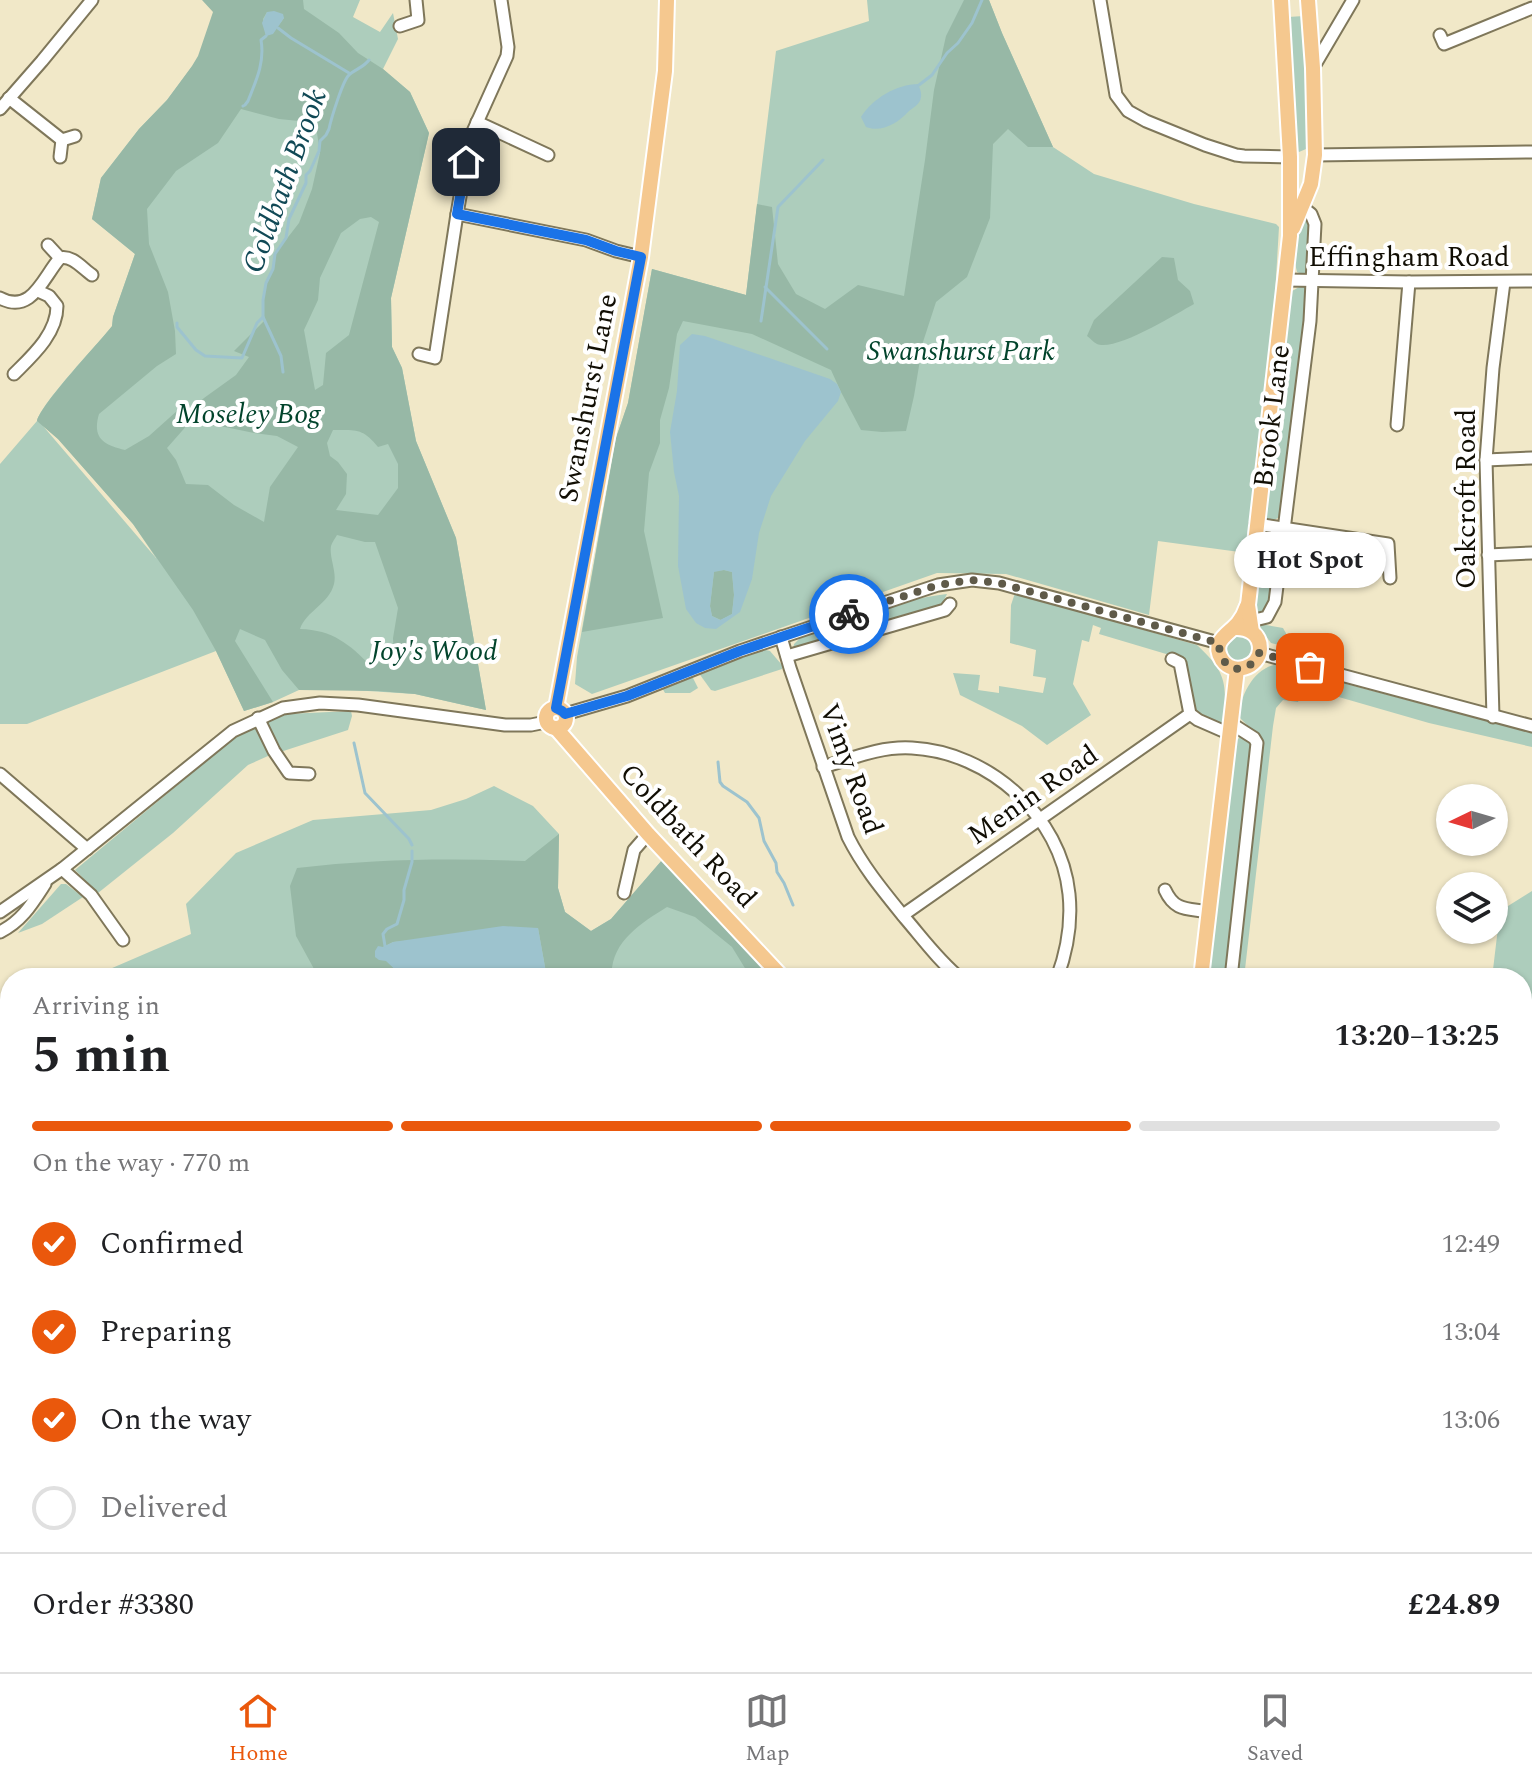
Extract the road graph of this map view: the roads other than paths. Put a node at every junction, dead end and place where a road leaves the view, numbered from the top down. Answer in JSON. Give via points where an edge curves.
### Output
{"nodes":[{"id":1,"x":92,"y":0,"type":"edge"},
{"id":2,"x":416,"y":0,"type":"edge"},
{"id":3,"x":501,"y":0,"type":"edge"},
{"id":4,"x":667,"y":0,"type":"edge"},
{"id":5,"x":1100,"y":0,"type":"edge"},
{"id":6,"x":1353,"y":0,"type":"edge"},
{"id":7,"x":1309,"y":7,"type":"edge"},
{"id":8,"x":1282,"y":8,"type":"edge"},
{"id":9,"x":1532,"y":8,"type":"edge"},
{"id":10,"x":400,"y":26,"type":"dead end"},
{"id":11,"x":1337,"y":28,"type":"junction"},
{"id":12,"x":1311,"y":31,"type":"junction"},
{"id":13,"x":1444,"y":45,"type":"dead end"},
{"id":14,"x":1313,"y":68,"type":"junction"},
{"id":15,"x":9,"y":98,"type":"junction"},
{"id":16,"x":0,"y":109,"type":"edge"},
{"id":17,"x":477,"y":122,"type":"junction"},
{"id":18,"x":75,"y":136,"type":"dead end"},
{"id":19,"x":62,"y":140,"type":"junction"},
{"id":20,"x":466,"y":147,"type":"dead end"},
{"id":21,"x":1532,"y":152,"type":"edge"},
{"id":22,"x":548,"y":155,"type":"dead end"},
{"id":23,"x":1315,"y":155,"type":"junction"},
{"id":24,"x":60,"y":157,"type":"dead end"},
{"id":25,"x":1290,"y":157,"type":"junction"},
{"id":26,"x":466,"y":162,"type":"dead end"},
{"id":27,"x":1302,"y":207,"type":"junction"},
{"id":28,"x":457,"y":214,"type":"junction"},
{"id":29,"x":1290,"y":236,"type":"junction"},
{"id":30,"x":48,"y":245,"type":"dead end"},
{"id":31,"x":641,"y":257,"type":"junction"},
{"id":32,"x":60,"y":258,"type":"junction"},
{"id":33,"x":92,"y":275,"type":"dead end"},
{"id":34,"x":1285,"y":280,"type":"junction"},
{"id":35,"x":1312,"y":281,"type":"junction"},
{"id":36,"x":1532,"y":281,"type":"edge"},
{"id":37,"x":1409,"y":282,"type":"junction"},
{"id":38,"x":1504,"y":282,"type":"junction"},
{"id":39,"x":38,"y":291,"type":"junction"},
{"id":40,"x":0,"y":299,"type":"edge"},
{"id":41,"x":419,"y":354,"type":"dead end"},
{"id":42,"x":14,"y":374,"type":"dead end"},
{"id":43,"x":1397,"y":425,"type":"dead end"},
{"id":44,"x":1532,"y":458,"type":"edge"},
{"id":45,"x":1486,"y":460,"type":"junction"},
{"id":46,"x":1256,"y":524,"type":"junction"},
{"id":47,"x":1285,"y":528,"type":"junction"},
{"id":48,"x":1532,"y":553,"type":"edge"},
{"id":49,"x":1488,"y":555,"type":"junction"},
{"id":50,"x":1390,"y":578,"type":"dead end"},
{"id":51,"x":950,"y":604,"type":"dead end"},
{"id":52,"x":1248,"y":605,"type":"junction"},
{"id":53,"x":1251,"y":627,"type":"junction"},
{"id":54,"x":1234,"y":628,"type":"junction"},
{"id":55,"x":781,"y":637,"type":"junction"},
{"id":56,"x":1219,"y":643,"type":"junction"},
{"id":57,"x":1259,"y":653,"type":"junction"},
{"id":58,"x":787,"y":656,"type":"junction"},
{"id":59,"x":1172,"y":659,"type":"dead end"},
{"id":60,"x":1237,"y":669,"type":"junction"},
{"id":61,"x":560,"y":711,"type":"junction"},
{"id":62,"x":1190,"y":714,"type":"junction"},
{"id":63,"x":1493,"y":717,"type":"junction"},
{"id":64,"x":258,"y":718,"type":"junction"},
{"id":65,"x":551,"y":725,"type":"junction"},
{"id":66,"x":1532,"y":726,"type":"edge"},
{"id":67,"x":1231,"y":729,"type":"junction"},
{"id":68,"x":823,"y":767,"type":"junction"},
{"id":69,"x":0,"y":774,"type":"edge"},
{"id":70,"x":309,"y":774,"type":"dead end"},
{"id":71,"x":1040,"y":819,"type":"junction"},
{"id":72,"x":648,"y":834,"type":"junction"},
{"id":73,"x":87,"y":849,"type":"junction"},
{"id":74,"x":62,"y":869,"type":"junction"},
{"id":75,"x":48,"y":880,"type":"junction"},
{"id":76,"x":1165,"y":890,"type":"dead end"},
{"id":77,"x":624,"y":893,"type":"dead end"},
{"id":78,"x":0,"y":912,"type":"edge"},
{"id":79,"x":1209,"y":912,"type":"junction"},
{"id":80,"x":903,"y":915,"type":"junction"},
{"id":81,"x":0,"y":932,"type":"edge"},
{"id":82,"x":123,"y":940,"type":"dead end"},
{"id":83,"x":774,"y":968,"type":"edge"},
{"id":84,"x":948,"y":968,"type":"edge"},
{"id":85,"x":1060,"y":968,"type":"edge"},
{"id":86,"x":1202,"y":968,"type":"edge"},
{"id":87,"x":1232,"y":968,"type":"edge"}],
"edges":[{"from":1,"to":15,"type":"street"},
{"from":2,"to":10,"type":"street","via":[[418,20]]},
{"from":3,"to":17,"type":"street","via":[[507,56]]},
{"from":4,"to":31,"type":"main road","name":"Swanshurst Lane","via":[[665,71]]},
{"from":5,"to":25,"type":"street","via":[[1116,95],[1128,111],[1236,155]]},
{"from":6,"to":11,"type":"street"},
{"from":7,"to":8,"type":"main road"},
{"from":7,"to":12,"type":"main road","name":"Brook Lane"},
{"from":8,"to":25,"type":"main road","name":"Brook Lane"},
{"from":9,"to":13,"type":"street"},
{"from":11,"to":12,"type":"street"},
{"from":11,"to":14,"type":"street"},
{"from":12,"to":14,"type":"main road","name":"Brook Lane"},
{"from":14,"to":23,"type":"main road","name":"Brook Lane"},
{"from":15,"to":16,"type":"street"},
{"from":15,"to":19,"type":"street"},
{"from":17,"to":20,"type":"street"},
{"from":17,"to":22,"type":"street"},
{"from":18,"to":19,"type":"street"},
{"from":19,"to":24,"type":"street"},
{"from":21,"to":23,"type":"street"},
{"from":23,"to":25,"type":"main road"},
{"from":23,"to":27,"type":"main road","name":"Brook Lane"},
{"from":25,"to":29,"type":"main road","name":"Brook Lane"},
{"from":26,"to":28,"type":"street"},
{"from":27,"to":29,"type":"main road","name":"Brook Lane"},
{"from":27,"to":35,"type":"street","name":"Brook Lane","via":[[1315,224]]},
{"from":28,"to":31,"type":"street","via":[[586,240]]},
{"from":28,"to":41,"type":"street","via":[[435,358]]},
{"from":29,"to":34,"type":"main road","name":"Brook Lane"},
{"from":30,"to":32,"type":"street"},
{"from":31,"to":61,"type":"main road","name":"Swanshurst Lane"},
{"from":32,"to":33,"type":"street","via":[[72,259]]},
{"from":32,"to":39,"type":"street"},
{"from":34,"to":35,"type":"street","name":"Effingham Road"},
{"from":34,"to":46,"type":"main road","name":"Brook Lane"},
{"from":35,"to":37,"type":"street","name":"Effingham Road"},
{"from":35,"to":47,"type":"street","name":"Brook Lane"},
{"from":36,"to":38,"type":"street","name":"Effingham Road"},
{"from":37,"to":38,"type":"street","name":"Effingham Road"},
{"from":37,"to":43,"type":"street"},
{"from":38,"to":45,"type":"street","name":"Oakcroft Road"},
{"from":39,"to":40,"type":"street","via":[[18,302]]},
{"from":39,"to":42,"type":"street","via":[[57,306],[54,323]]},
{"from":44,"to":45,"type":"street"},
{"from":45,"to":49,"type":"street","name":"Oakcroft Road"},
{"from":46,"to":47,"type":"street"},
{"from":46,"to":52,"type":"main road","name":"Brook Lane"},
{"from":47,"to":50,"type":"street","via":[[1388,544]]},
{"from":47,"to":53,"type":"street","name":"Brook Lane","via":[[1275,602],[1267,617]]},
{"from":48,"to":49,"type":"street"},
{"from":49,"to":63,"type":"street","name":"Oakcroft Road"},
{"from":51,"to":58,"type":"street","via":[[945,610]]},
{"from":52,"to":53,"type":"main road","name":"Brook Lane"},
{"from":52,"to":54,"type":"main road","name":"Brook Lane"},
{"from":53,"to":54,"type":"main road"},
{"from":53,"to":57,"type":"main road"},
{"from":54,"to":56,"type":"main road"},
{"from":55,"to":56,"type":"street","via":[[938,585],[972,580]]},
{"from":55,"to":58,"type":"street","name":"Vimy Road"},
{"from":55,"to":61,"type":"street","via":[[627,696]]},
{"from":56,"to":60,"type":"main road","via":[[1222,660]]},
{"from":57,"to":60,"type":"main road","via":[[1251,665]]},
{"from":57,"to":63,"type":"street"},
{"from":58,"to":68,"type":"street","name":"Vimy Road"},
{"from":59,"to":62,"type":"street","via":[[1180,663]]},
{"from":60,"to":67,"type":"main road"},
{"from":61,"to":65,"type":"main road","via":[[564,724]]},
{"from":62,"to":67,"type":"street"},
{"from":62,"to":71,"type":"street","name":"Menin Road"},
{"from":63,"to":66,"type":"street"},
{"from":64,"to":65,"type":"street","via":[[320,703],[505,725]]},
{"from":64,"to":70,"type":"street","via":[[289,773]]},
{"from":64,"to":73,"type":"street","via":[[233,731]]},
{"from":65,"to":72,"type":"main road","name":"Coldbath Road"},
{"from":67,"to":79,"type":"main road"},
{"from":67,"to":87,"type":"street","via":[[1257,743]]},
{"from":68,"to":71,"type":"street","via":[[879,749],[935,751],[995,776]]},
{"from":68,"to":80,"type":"street","name":"Vimy Road","via":[[861,862]]},
{"from":69,"to":73,"type":"street"},
{"from":71,"to":80,"type":"street","name":"Menin Road"},
{"from":71,"to":85,"type":"street","via":[[1064,868],[1069,893],[1068,942]]},
{"from":72,"to":77,"type":"street","via":[[634,850]]},
{"from":72,"to":83,"type":"main road","name":"Coldbath Road"},
{"from":73,"to":74,"type":"street"},
{"from":74,"to":75,"type":"street"},
{"from":74,"to":82,"type":"street","via":[[91,895]]},
{"from":75,"to":78,"type":"street"},
{"from":75,"to":81,"type":"street","via":[[26,913]]},
{"from":76,"to":79,"type":"street","via":[[1180,907]]},
{"from":79,"to":86,"type":"main road"},
{"from":80,"to":84,"type":"street","name":"Vimy Road"}]}
